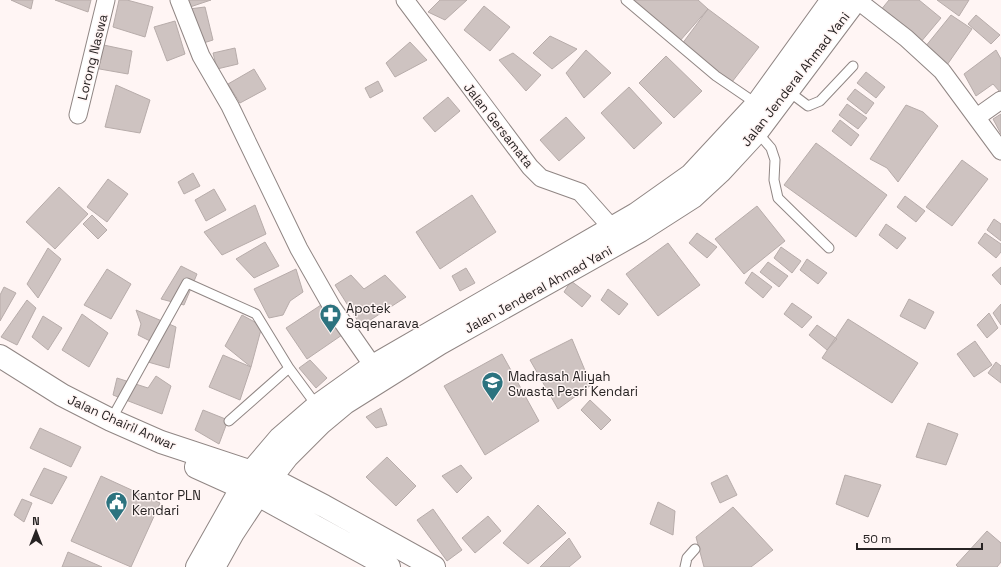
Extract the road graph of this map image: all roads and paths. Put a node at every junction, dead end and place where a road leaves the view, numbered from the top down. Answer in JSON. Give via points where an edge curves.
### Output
{"nodes":[{"id":1,"x":106,"y":0,"type":"edge"},
{"id":2,"x":179,"y":0,"type":"edge"},
{"id":3,"x":405,"y":0,"type":"edge"},
{"id":4,"x":626,"y":0,"type":"edge"},
{"id":5,"x":832,"y":0,"type":"edge"},
{"id":6,"x":857,"y":0,"type":"edge"},
{"id":7,"x":853,"y":66,"type":"dead end"},
{"id":8,"x":788,"y":91,"type":"junction"},
{"id":9,"x":1001,"y":100,"type":"edge"},
{"id":10,"x":757,"y":104,"type":"junction"},
{"id":11,"x":78,"y":115,"type":"dead end"},
{"id":12,"x":977,"y":117,"type":"junction"},
{"id":13,"x":750,"y":126,"type":"junction"},
{"id":14,"x":1001,"y":151,"type":"edge"},
{"id":15,"x":618,"y":234,"type":"junction"},
{"id":16,"x":829,"y":248,"type":"dead end"},
{"id":17,"x":0,"y":356,"type":"edge"},
{"id":18,"x":373,"y":366,"type":"junction"},
{"id":19,"x":289,"y":368,"type":"junction"},
{"id":20,"x":0,"y":374,"type":"edge"},
{"id":21,"x":55,"y":399,"type":"junction"},
{"id":22,"x":317,"y":406,"type":"junction"},
{"id":23,"x":111,"y":420,"type":"junction"},
{"id":24,"x":229,"y":421,"type":"dead end"},
{"id":25,"x":255,"y":483,"type":"junction"},
{"id":26,"x":695,"y":549,"type":"dead end"},
{"id":27,"x":197,"y":567,"type":"edge"},
{"id":28,"x":214,"y":567,"type":"edge"},
{"id":29,"x":389,"y":567,"type":"edge"},
{"id":30,"x":434,"y":567,"type":"edge"},
{"id":31,"x":685,"y":567,"type":"edge"}],
"edges":[{"from":1,"to":11,"type":"street","name":"Lorong Naswa"},
{"from":2,"to":18,"type":"street","via":[[201,56],[230,106],[299,249],[332,307]]},
{"from":3,"to":15,"type":"street","name":"Jalan Gersamata","via":[[530,167],[541,178],[580,192]]},
{"from":4,"to":10,"type":"lane","via":[[716,76]]},
{"from":5,"to":10,"type":"main road","name":"Jalan Jenderal Ahmad Yani"},
{"from":6,"to":8,"type":"main road","name":"Jalan Jenderal Ahmad Yani"},
{"from":6,"to":12,"type":"street","via":[[906,38],[942,71]]},
{"from":7,"to":8,"type":"lane","via":[[820,101],[808,106]]},
{"from":8,"to":13,"type":"main road","name":"Jalan Jenderal Ahmad Yani"},
{"from":9,"to":12,"type":"street"},
{"from":10,"to":13,"type":"main road","name":"Jalan Jenderal Ahmad Yani"},
{"from":12,"to":14,"type":"street"},
{"from":13,"to":15,"type":"main road","name":"Jalan Jenderal Ahmad Yani"},
{"from":13,"to":16,"type":"lane","via":[[771,148],[776,160],[774,180],[778,198]]},
{"from":15,"to":18,"type":"main road","name":"Jalan Jenderal Ahmad Yani"},
{"from":15,"to":25,"type":"main road","name":"Jalan Jenderal Ahmad Yani","via":[[345,403]]},
{"from":17,"to":21,"type":"main road","name":"Jalan Chairil Anwar"},
{"from":18,"to":22,"type":"main road","name":"Jalan Jenderal Ahmad Yani"},
{"from":19,"to":22,"type":"lane"},
{"from":19,"to":23,"type":"lane","via":[[256,314],[187,283]]},
{"from":19,"to":24,"type":"lane"},
{"from":20,"to":21,"type":"main road","name":"Jalan Chairil Anwar","via":[[22,389]]},
{"from":21,"to":23,"type":"main road","name":"Jalan Chairil Anwar"},
{"from":21,"to":25,"type":"main road","name":"Jalan Chairil Anwar"},
{"from":22,"to":25,"type":"main road","name":"Jalan Jenderal Ahmad Yani","via":[[280,438]]},
{"from":23,"to":25,"type":"main road","name":"Jalan Chairil Anwar"},
{"from":25,"to":27,"type":"main road","name":"Jalan Jenderal Ahmad Yani"},
{"from":25,"to":28,"type":"main road","name":"Jalan Jenderal Ahmad Yani","via":[[233,533]]},
{"from":25,"to":29,"type":"main road"},
{"from":25,"to":30,"type":"main road","via":[[324,506]]},
{"from":26,"to":31,"type":"lane","via":[[687,558]]}]}
